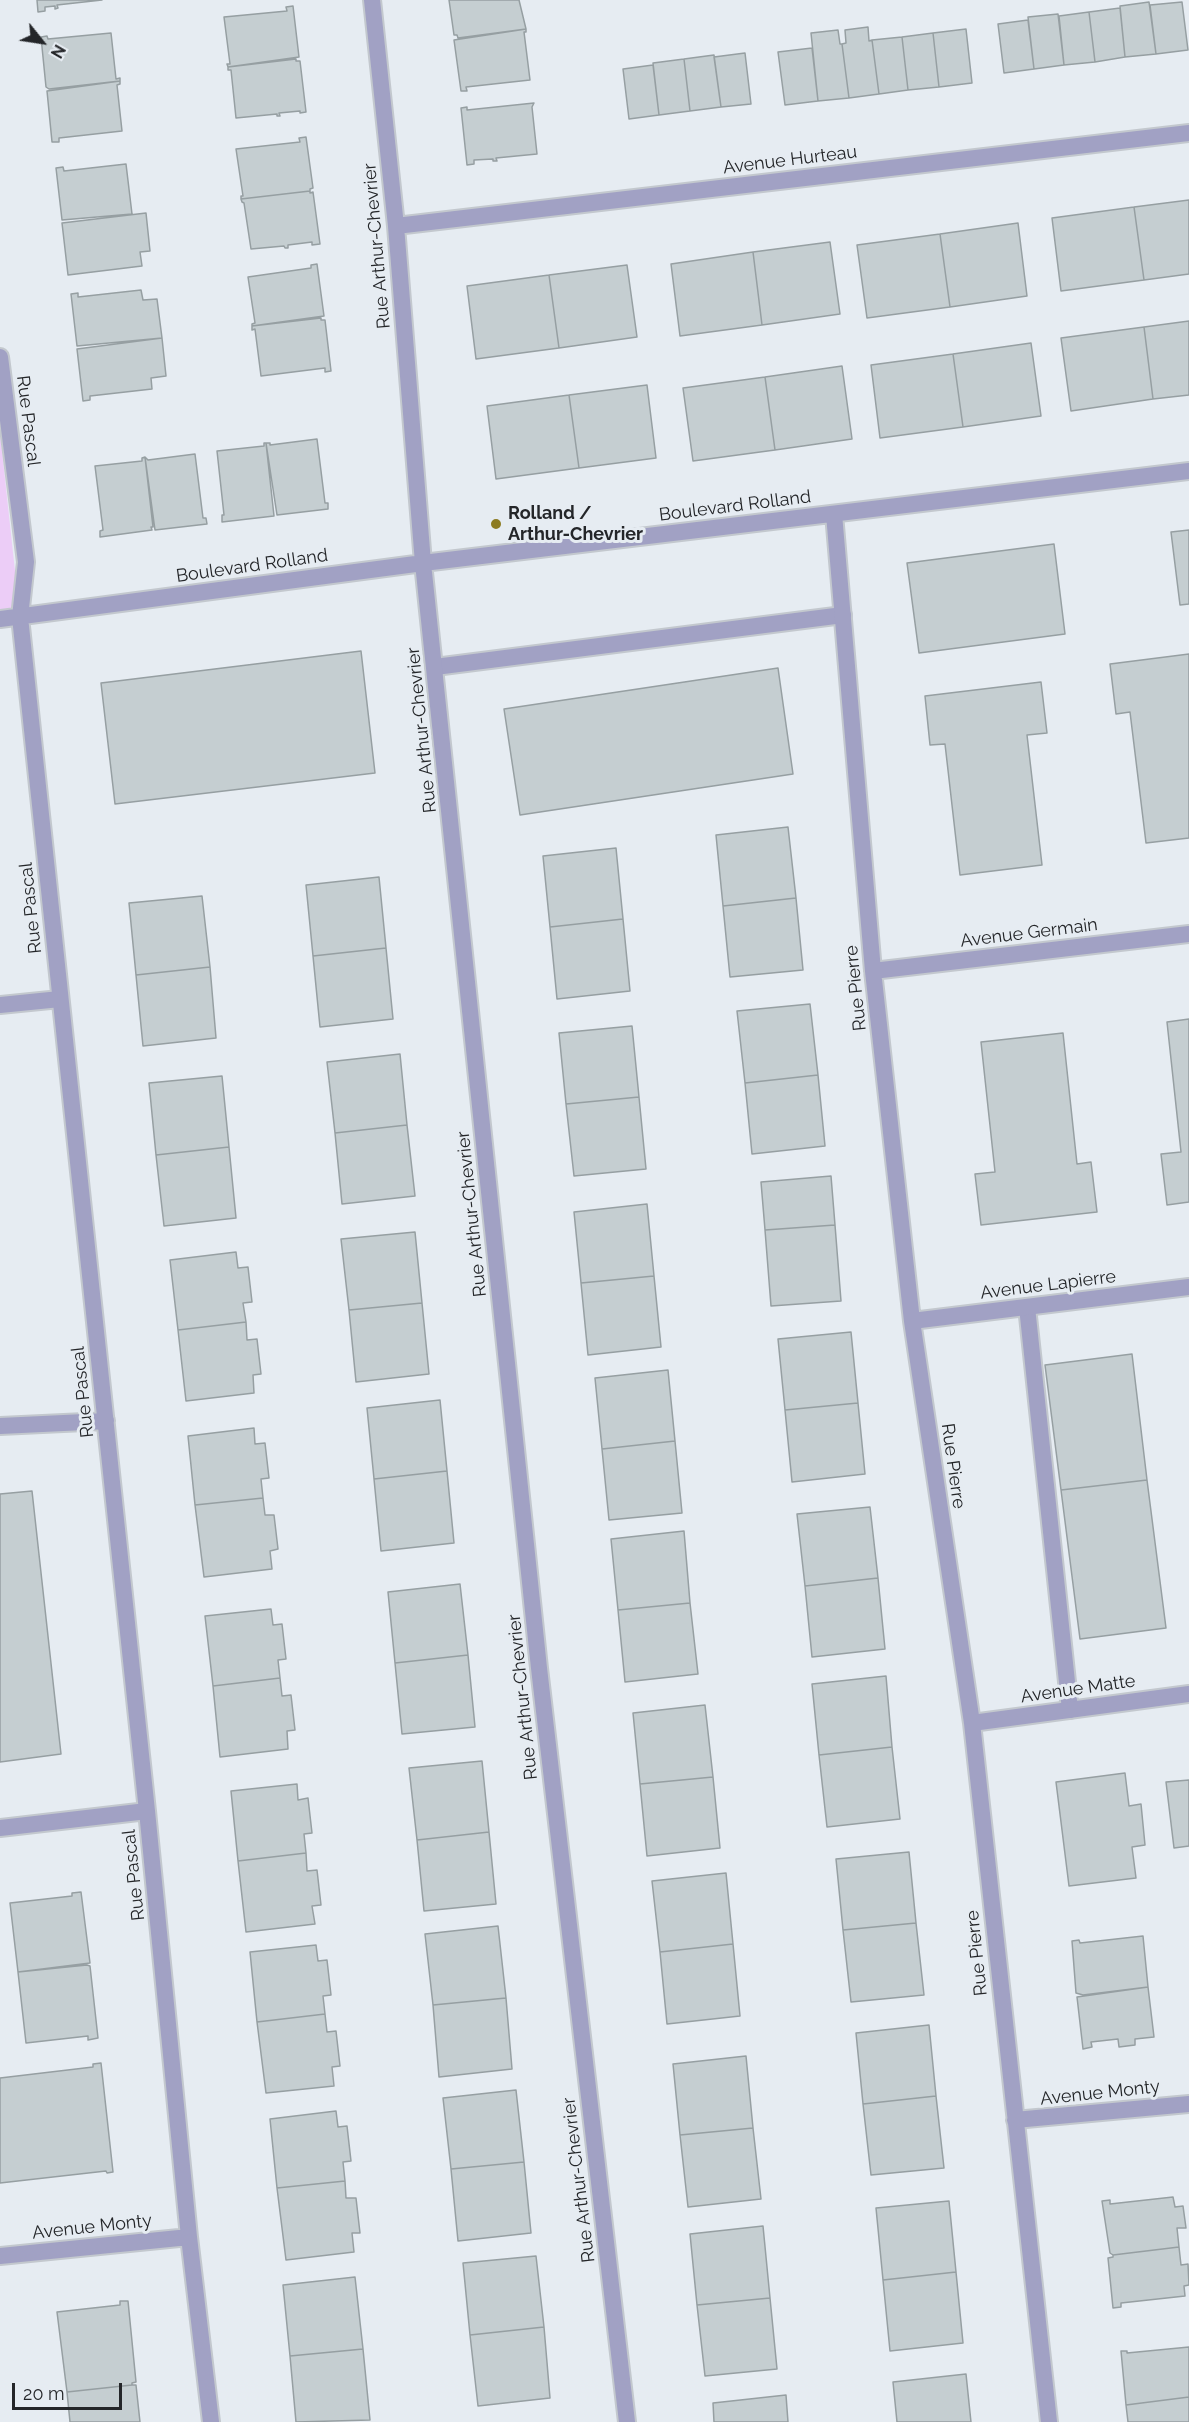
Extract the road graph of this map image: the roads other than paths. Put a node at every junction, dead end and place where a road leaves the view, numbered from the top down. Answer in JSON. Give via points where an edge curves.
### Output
{"nodes":[{"id":1,"x":372,"y":0,"type":"edge"},
{"id":2,"x":1189,"y":133,"type":"edge"},
{"id":3,"x":396,"y":226,"type":"junction"},
{"id":4,"x":0,"y":357,"type":"edge"},
{"id":5,"x":1189,"y":471,"type":"edge"},
{"id":6,"x":834,"y":514,"type":"junction"},
{"id":7,"x":423,"y":563,"type":"junction"},
{"id":8,"x":843,"y":615,"type":"junction"},
{"id":9,"x":20,"y":617,"type":"junction"},
{"id":10,"x":0,"y":619,"type":"edge"},
{"id":11,"x":435,"y":667,"type":"junction"},
{"id":12,"x":1189,"y":934,"type":"edge"},
{"id":13,"x":873,"y":971,"type":"junction"},
{"id":14,"x":60,"y":999,"type":"junction"},
{"id":15,"x":0,"y":1005,"type":"edge"},
{"id":16,"x":1189,"y":1287,"type":"edge"},
{"id":17,"x":1027,"y":1307,"type":"junction"},
{"id":18,"x":912,"y":1321,"type":"junction"},
{"id":19,"x":106,"y":1421,"type":"junction"},
{"id":20,"x":0,"y":1426,"type":"edge"},
{"id":21,"x":1189,"y":1694,"type":"edge"},
{"id":22,"x":1070,"y":1710,"type":"junction"},
{"id":23,"x":972,"y":1724,"type":"junction"},
{"id":24,"x":147,"y":1810,"type":"junction"},
{"id":25,"x":0,"y":1828,"type":"edge"},
{"id":26,"x":1189,"y":2103,"type":"edge"},
{"id":27,"x":1016,"y":2121,"type":"junction"},
{"id":28,"x":189,"y":2237,"type":"junction"},
{"id":29,"x":0,"y":2256,"type":"edge"},
{"id":30,"x":211,"y":2422,"type":"edge"},
{"id":31,"x":627,"y":2422,"type":"edge"},
{"id":32,"x":1049,"y":2422,"type":"edge"}],
"edges":[{"from":1,"to":3,"type":"street","name":"Rue Arthur-Chevrier"},
{"from":2,"to":3,"type":"street","name":"Avenue Hurteau"},
{"from":3,"to":7,"type":"street","name":"Rue Arthur-Chevrier"},
{"from":4,"to":9,"type":"street","name":"Rue Pascal","via":[[26,562]]},
{"from":5,"to":6,"type":"street","name":"Boulevard Rolland"},
{"from":6,"to":7,"type":"street","name":"Boulevard Rolland"},
{"from":6,"to":8,"type":"street","name":"Rue Pierre"},
{"from":7,"to":9,"type":"street","name":"Boulevard Rolland"},
{"from":7,"to":11,"type":"street","name":"Rue Arthur-Chevrier"},
{"from":8,"to":11,"type":"street"},
{"from":8,"to":13,"type":"street","name":"Rue Pierre"},
{"from":9,"to":10,"type":"street","name":"Boulevard Rolland"},
{"from":9,"to":14,"type":"street","name":"Rue Pascal"},
{"from":11,"to":31,"type":"street","name":"Rue Arthur-Chevrier","via":[[539,1668]]},
{"from":12,"to":13,"type":"street","name":"Avenue Germain"},
{"from":13,"to":18,"type":"street","name":"Rue Pierre"},
{"from":14,"to":15,"type":"street"},
{"from":14,"to":19,"type":"street","name":"Rue Pascal"},
{"from":16,"to":17,"type":"street","name":"Avenue Lapierre"},
{"from":17,"to":18,"type":"street","name":"Avenue Lapierre"},
{"from":17,"to":22,"type":"street"},
{"from":18,"to":23,"type":"street","name":"Rue Pierre"},
{"from":19,"to":20,"type":"street"},
{"from":19,"to":24,"type":"street","name":"Rue Pascal"},
{"from":21,"to":22,"type":"street","name":"Avenue Matte"},
{"from":22,"to":23,"type":"street","name":"Avenue Matte"},
{"from":23,"to":27,"type":"street","name":"Rue Pierre"},
{"from":24,"to":25,"type":"street"},
{"from":24,"to":28,"type":"street","name":"Rue Pascal"},
{"from":26,"to":27,"type":"street","name":"Avenue Monty"},
{"from":27,"to":32,"type":"street","name":"Rue Pierre"},
{"from":28,"to":29,"type":"street","name":"Avenue Monty"},
{"from":28,"to":30,"type":"street","name":"Rue Pascal"}]}
